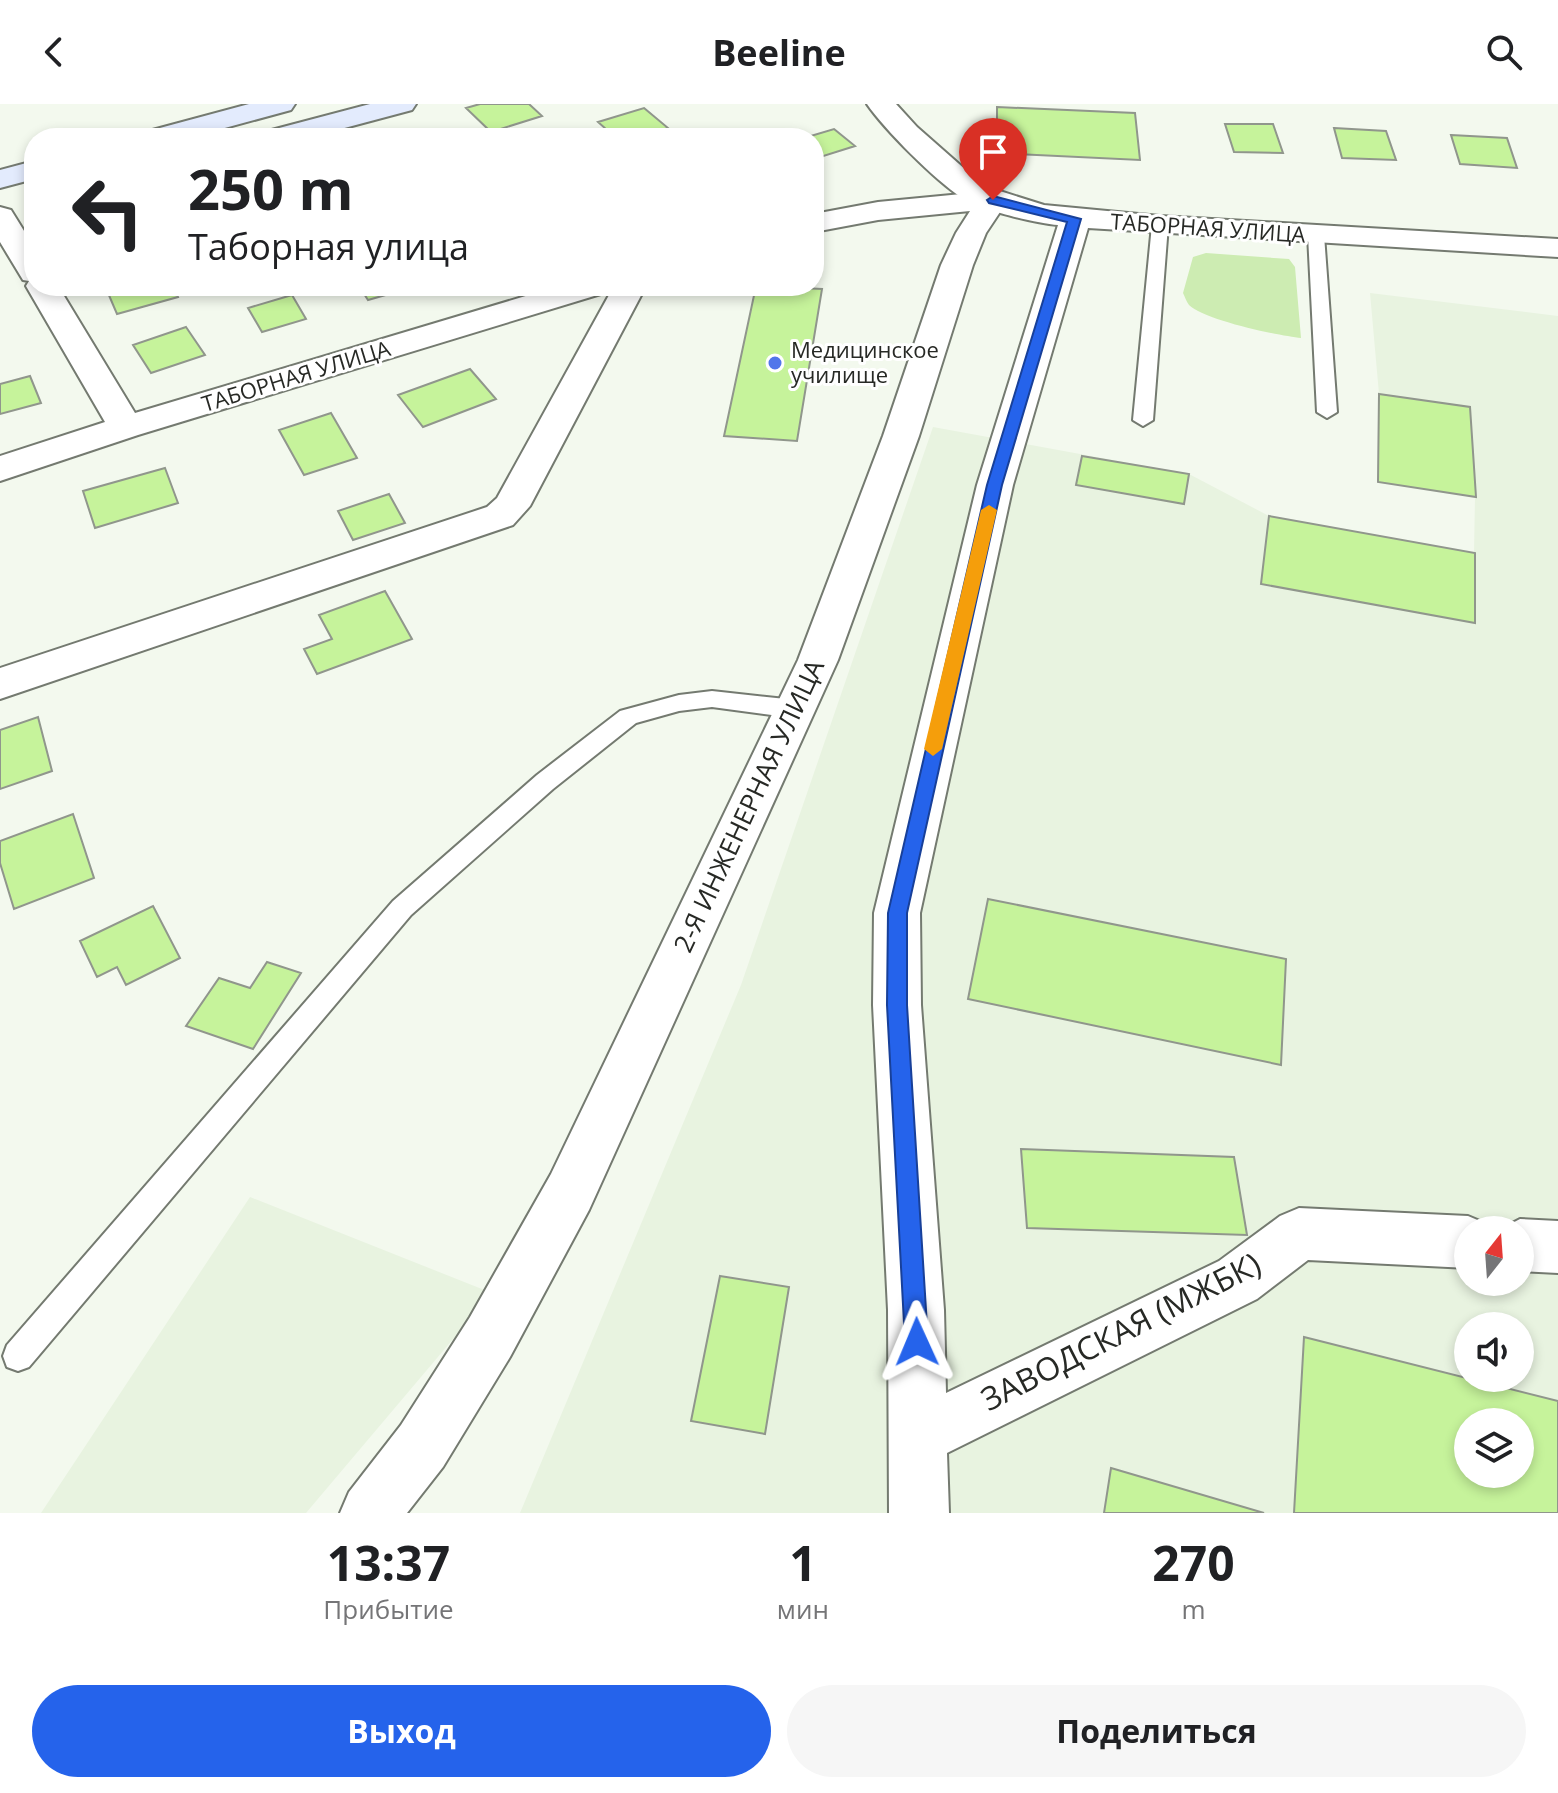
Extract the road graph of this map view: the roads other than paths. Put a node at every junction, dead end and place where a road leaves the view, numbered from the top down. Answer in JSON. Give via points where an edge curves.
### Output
{"nodes":[{"id":1,"x":281,"y":104,"type":"edge"},
{"id":2,"x":402,"y":104,"type":"edge"},
{"id":3,"x":881,"y":104,"type":"edge"},
{"id":4,"x":192,"y":128,"type":"edge"},
{"id":5,"x":312,"y":128,"type":"edge"},
{"id":6,"x":24,"y":173,"type":"edge"},
{"id":7,"x":0,"y":179,"type":"edge"},
{"id":8,"x":993,"y":200,"type":"junction"},
{"id":9,"x":8,"y":210,"type":"edge"},
{"id":10,"x":1075,"y":219,"type":"junction"},
{"id":11,"x":824,"y":221,"type":"edge"},
{"id":12,"x":1160,"y":225,"type":"junction"},
{"id":13,"x":1316,"y":235,"type":"junction"},
{"id":14,"x":1558,"y":248,"type":"edge"},
{"id":15,"x":24,"y":249,"type":"edge"},
{"id":16,"x":48,"y":296,"type":"edge"},
{"id":17,"x":560,"y":296,"type":"edge"},
{"id":18,"x":625,"y":296,"type":"edge"},
{"id":19,"x":1327,"y":412,"type":"dead end"},
{"id":20,"x":1143,"y":420,"type":"dead end"},
{"id":21,"x":126,"y":427,"type":"junction"},
{"id":22,"x":0,"y":469,"type":"edge"},
{"id":23,"x":0,"y":684,"type":"edge"},
{"id":24,"x":795,"y":709,"type":"junction"},
{"id":25,"x":1454,"y":1241,"type":"edge"},
{"id":26,"x":1534,"y":1246,"type":"edge"},
{"id":27,"x":1558,"y":1247,"type":"edge"},
{"id":28,"x":18,"y":1356,"type":"dead end"},
{"id":29,"x":918,"y":1437,"type":"junction"},
{"id":30,"x":370,"y":1513,"type":"edge"},
{"id":31,"x":919,"y":1513,"type":"edge"}],
"edges":[{"from":1,"to":4,"type":"main road"},
{"from":2,"to":5,"type":"main road"},
{"from":3,"to":8,"type":"street","via":[[959,181]]},
{"from":6,"to":7,"type":"main road"},
{"from":8,"to":10,"type":"street","name":"ТАБОРНАЯ УЛИЦА"},
{"from":8,"to":11,"type":"street","name":"ТАБОРНАЯ УЛИЦА"},
{"from":8,"to":24,"type":"street","name":"2-Я ИНЖЕНЕРНАЯ УЛИЦА","via":[[957,265],[895,451]]},
{"from":9,"to":15,"type":"street"},
{"from":10,"to":12,"type":"street","name":"ТАБОРНАЯ УЛИЦА"},
{"from":10,"to":29,"type":"street","via":[[995,485],[897,913]]},
{"from":12,"to":13,"type":"street","name":"ТАБОРНАЯ УЛИЦА"},
{"from":12,"to":20,"type":"lane"},
{"from":13,"to":14,"type":"street","name":"ТАБОРНАЯ УЛИЦА"},
{"from":13,"to":19,"type":"lane"},
{"from":16,"to":21,"type":"street"},
{"from":17,"to":21,"type":"street","name":"ТАБОРНАЯ УЛИЦА"},
{"from":18,"to":23,"type":"street","via":[[511,506],[500,516]]},
{"from":21,"to":22,"type":"street","name":"ТАБОРНАЯ УЛИЦА"},
{"from":24,"to":28,"type":"lane","via":[[712,699],[628,717],[545,782],[402,908]]},
{"from":24,"to":30,"type":"street","name":"2-Я ИНЖЕНЕРНАЯ УЛИЦА","via":[[570,1192],[490,1337],[422,1446]]},
{"from":25,"to":29,"type":"street","name":"ЗАВОДСКАЯ (МЖБК)","via":[[1299,1234],[1238,1280]]},
{"from":26,"to":27,"type":"street"},
{"from":29,"to":31,"type":"street"}]}
